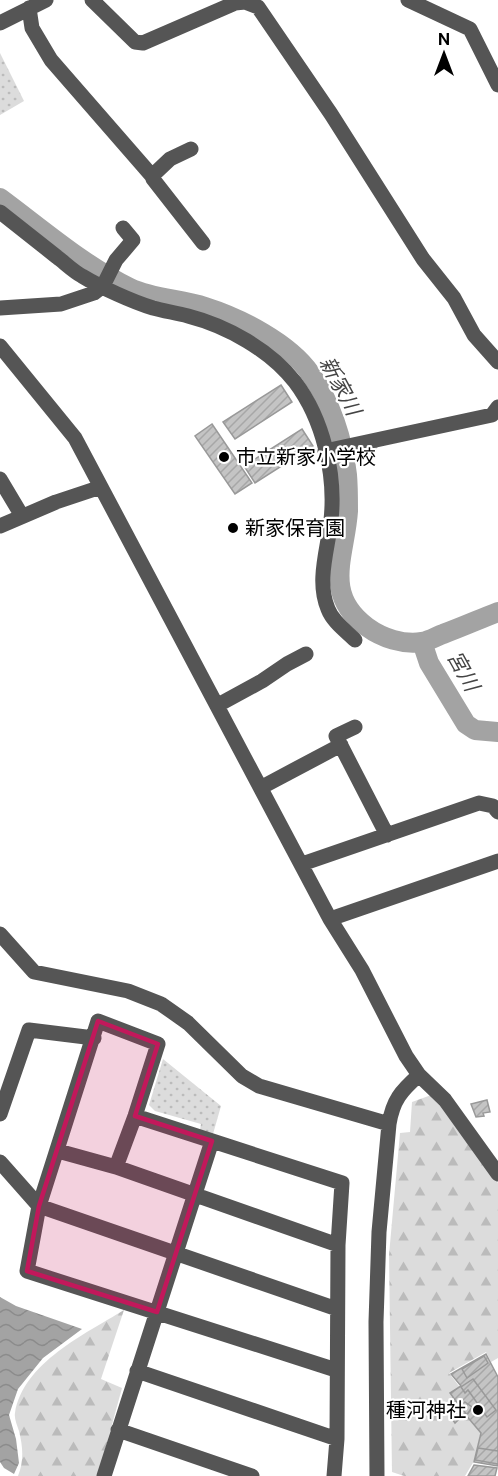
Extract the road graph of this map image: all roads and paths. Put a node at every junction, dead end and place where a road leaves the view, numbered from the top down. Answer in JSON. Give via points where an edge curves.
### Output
{"nodes":[{"id":1,"x":46,"y":0,"type":"edge"},
{"id":2,"x":92,"y":0,"type":"edge"},
{"id":3,"x":408,"y":0,"type":"edge"},
{"id":4,"x":29,"y":8,"type":"junction"},
{"id":5,"x":0,"y":23,"type":"edge"},
{"id":6,"x":498,"y":85,"type":"edge"},
{"id":7,"x":191,"y":149,"type":"dead end"},
{"id":8,"x":152,"y":176,"type":"junction"},
{"id":9,"x":0,"y":212,"type":"edge"},
{"id":10,"x":123,"y":228,"type":"dead end"},
{"id":11,"x":203,"y":243,"type":"dead end"},
{"id":12,"x":103,"y":286,"type":"junction"},
{"id":13,"x":0,"y":308,"type":"edge"},
{"id":14,"x":0,"y":346,"type":"edge"},
{"id":15,"x":498,"y":362,"type":"edge"},
{"id":16,"x":498,"y":408,"type":"edge"},
{"id":17,"x":325,"y":451,"type":"junction"},
{"id":18,"x":0,"y":479,"type":"edge"},
{"id":19,"x":101,"y":487,"type":"junction"},
{"id":20,"x":22,"y":516,"type":"junction"},
{"id":21,"x":0,"y":526,"type":"edge"},
{"id":22,"x":355,"y":640,"type":"dead end"},
{"id":23,"x":306,"y":654,"type":"dead end"},
{"id":24,"x":218,"y":705,"type":"junction"},
{"id":25,"x":355,"y":726,"type":"dead end"},
{"id":26,"x":341,"y":745,"type":"junction"},
{"id":27,"x":262,"y":787,"type":"junction"},
{"id":28,"x":498,"y":812,"type":"edge"},
{"id":29,"x":387,"y":835,"type":"junction"},
{"id":30,"x":498,"y":861,"type":"edge"},
{"id":31,"x":302,"y":864,"type":"junction"},
{"id":32,"x":330,"y":919,"type":"junction"},
{"id":33,"x":0,"y":934,"type":"edge"},
{"id":34,"x":94,"y":1038,"type":"junction"},
{"id":35,"x":419,"y":1075,"type":"junction"},
{"id":36,"x":0,"y":1114,"type":"edge"},
{"id":37,"x":135,"y":1116,"type":"junction"},
{"id":38,"x":389,"y":1124,"type":"junction"},
{"id":39,"x":212,"y":1141,"type":"junction"},
{"id":40,"x":58,"y":1151,"type":"junction"},
{"id":41,"x":0,"y":1162,"type":"edge"},
{"id":42,"x":116,"y":1167,"type":"junction"},
{"id":43,"x":498,"y":1174,"type":"edge"},
{"id":44,"x":195,"y":1195,"type":"junction"},
{"id":45,"x":39,"y":1206,"type":"junction"},
{"id":46,"x":338,"y":1245,"type":"junction"},
{"id":47,"x":176,"y":1254,"type":"junction"},
{"id":48,"x":337,"y":1309,"type":"junction"},
{"id":49,"x":157,"y":1312,"type":"junction"},
{"id":50,"x":336,"y":1370,"type":"junction"},
{"id":51,"x":137,"y":1371,"type":"junction"},
{"id":52,"x":118,"y":1430,"type":"junction"},
{"id":53,"x":337,"y":1439,"type":"junction"},
{"id":54,"x":104,"y":1476,"type":"edge"},
{"id":55,"x":252,"y":1476,"type":"edge"},
{"id":56,"x":334,"y":1476,"type":"edge"},
{"id":57,"x":378,"y":1476,"type":"edge"}],
"edges":[{"from":1,"to":4,"type":"street"},
{"from":2,"to":15,"type":"street","via":[[135,42],[143,43],[235,3],[258,7],[423,259],[454,298],[474,335]]},
{"from":3,"to":6,"type":"street","via":[[470,29]]},
{"from":4,"to":5,"type":"street"},
{"from":4,"to":8,"type":"street","via":[[32,28],[51,60]]},
{"from":7,"to":8,"type":"street","via":[[170,159]]},
{"from":8,"to":11,"type":"street"},
{"from":9,"to":12,"type":"street","via":[[81,276]]},
{"from":10,"to":12,"type":"street","via":[[133,240],[116,260]]},
{"from":12,"to":13,"type":"street","via":[[61,304]]},
{"from":12,"to":17,"type":"street","via":[[151,308],[213,324],[276,362],[295,382],[310,407]]},
{"from":14,"to":19,"type":"street","via":[[69,429]]},
{"from":16,"to":17,"type":"street","via":[[492,415]]},
{"from":17,"to":22,"type":"street","via":[[333,501],[323,571],[324,596],[328,611]]},
{"from":18,"to":20,"type":"street"},
{"from":19,"to":20,"type":"street"},
{"from":19,"to":24,"type":"street"},
{"from":20,"to":21,"type":"street"},
{"from":23,"to":24,"type":"street"},
{"from":24,"to":27,"type":"street"},
{"from":25,"to":26,"type":"street","via":[[336,736]]},
{"from":26,"to":27,"type":"street"},
{"from":26,"to":29,"type":"street"},
{"from":27,"to":31,"type":"street"},
{"from":28,"to":29,"type":"street","via":[[493,806],[479,803]]},
{"from":29,"to":31,"type":"street"},
{"from":30,"to":32,"type":"street"},
{"from":31,"to":32,"type":"street"},
{"from":32,"to":35,"type":"street"},
{"from":33,"to":38,"type":"street","via":[[34,972],[128,991],[161,1004],[188,1023],[242,1076],[259,1086]]},
{"from":34,"to":36,"type":"street","via":[[29,1030]]},
{"from":34,"to":37,"type":"street","via":[[98,1021],[158,1044]]},
{"from":34,"to":40,"type":"street"},
{"from":35,"to":38,"type":"street","via":[[402,1090],[391,1108]]},
{"from":35,"to":43,"type":"street","via":[[445,1100]]},
{"from":37,"to":39,"type":"street"},
{"from":37,"to":42,"type":"street"},
{"from":38,"to":57,"type":"street","via":[[376,1322]]},
{"from":39,"to":44,"type":"street"},
{"from":39,"to":46,"type":"street","via":[[342,1183]]},
{"from":40,"to":42,"type":"street"},
{"from":40,"to":45,"type":"street"},
{"from":41,"to":45,"type":"street"},
{"from":42,"to":44,"type":"street"},
{"from":44,"to":46,"type":"street"},
{"from":44,"to":47,"type":"street"},
{"from":45,"to":47,"type":"street"},
{"from":45,"to":49,"type":"street","via":[[27,1271]]},
{"from":46,"to":48,"type":"street"},
{"from":47,"to":48,"type":"street"},
{"from":47,"to":49,"type":"street"},
{"from":48,"to":50,"type":"street"},
{"from":49,"to":50,"type":"street"},
{"from":49,"to":51,"type":"street"},
{"from":50,"to":53,"type":"street"},
{"from":51,"to":52,"type":"street"},
{"from":51,"to":53,"type":"street"},
{"from":52,"to":54,"type":"street"},
{"from":52,"to":55,"type":"street"},
{"from":53,"to":56,"type":"street"}]}
